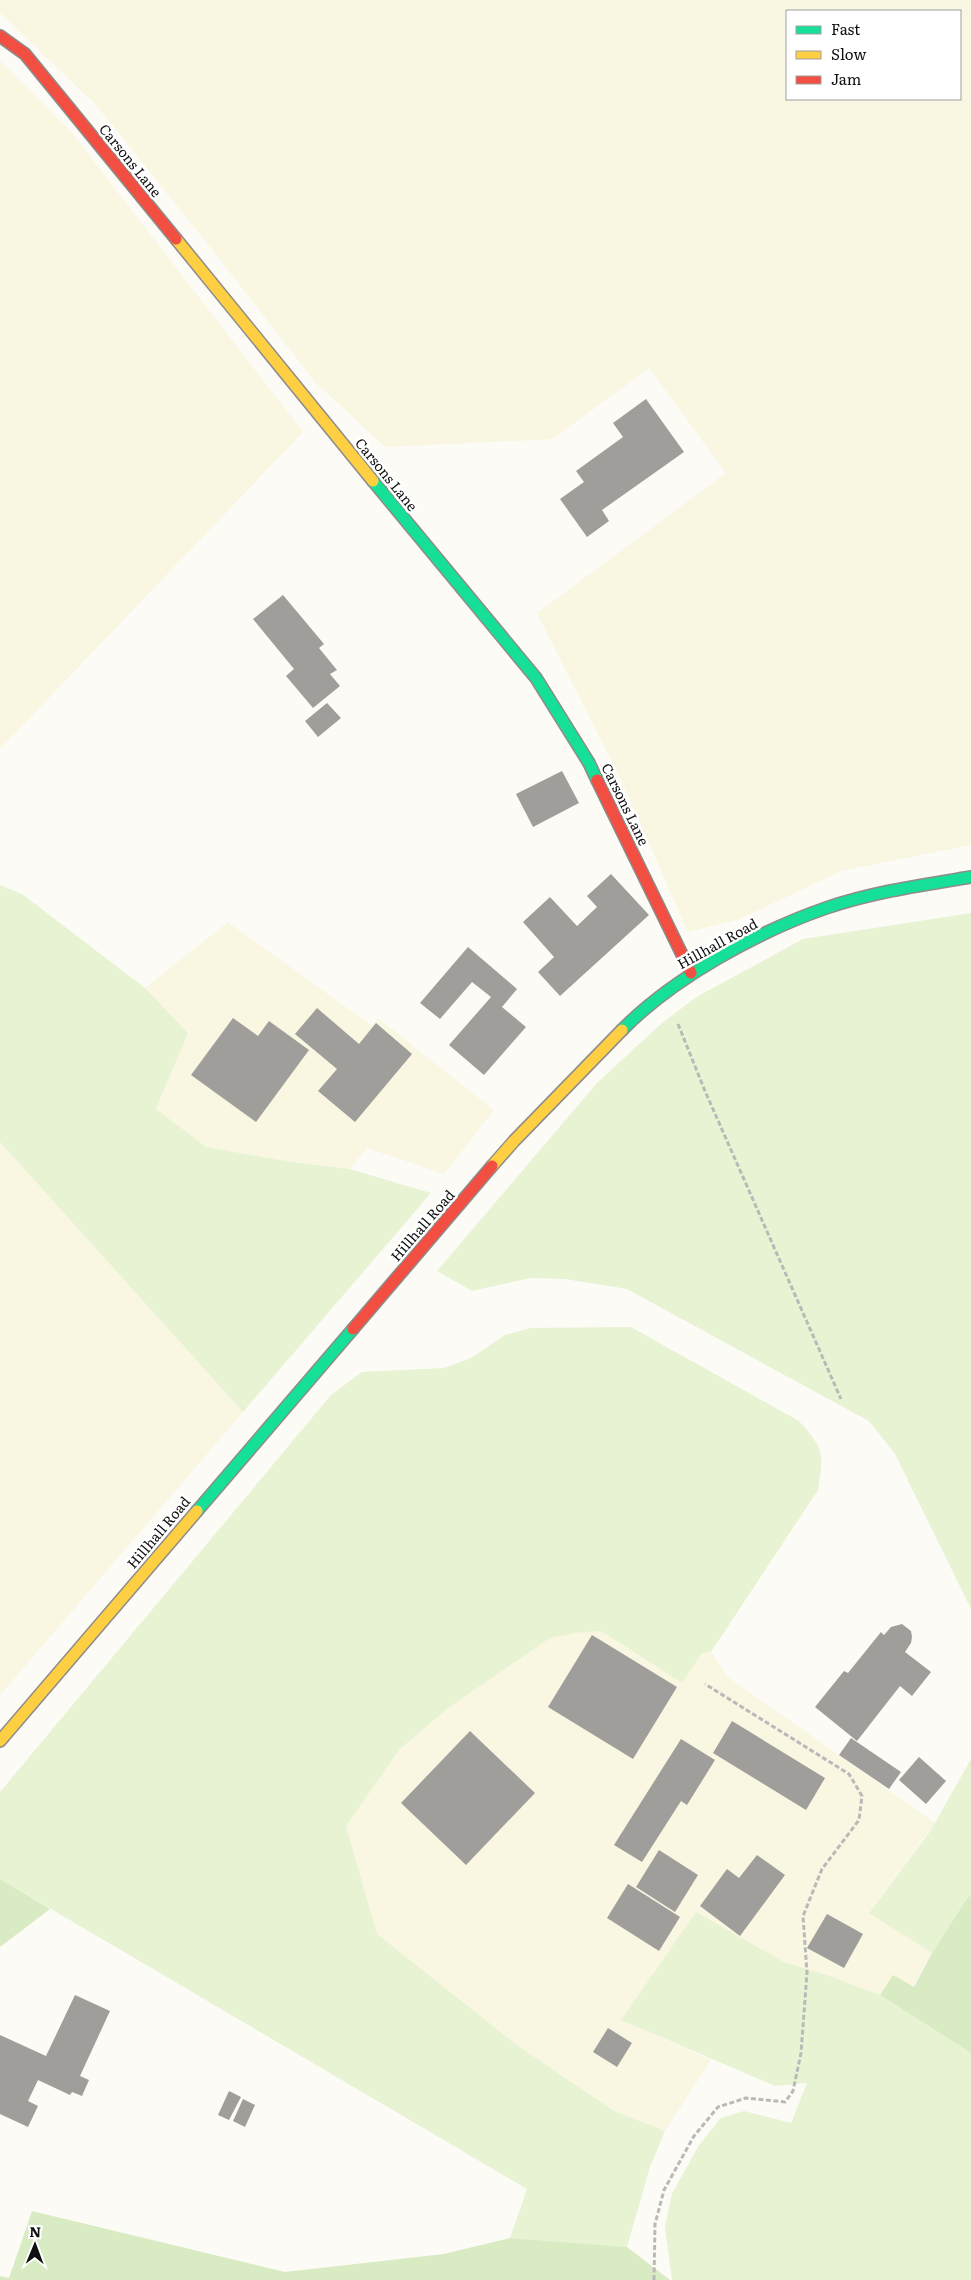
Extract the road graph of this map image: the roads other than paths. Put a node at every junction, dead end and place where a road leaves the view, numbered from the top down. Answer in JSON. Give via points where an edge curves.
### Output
{"nodes":[{"id":1,"x":0,"y":36,"type":"edge"},
{"id":2,"x":971,"y":877,"type":"edge"},
{"id":3,"x":691,"y":973,"type":"junction"},
{"id":4,"x":0,"y":1740,"type":"edge"}],
"edges":[{"from":1,"to":3,"type":"main road","name":"Carsons Lane","via":[[25,54],[536,678],[589,763]]},
{"from":2,"to":3,"type":"main road","name":"Hillhall Road","via":[[892,890],[826,908],[771,931]]},
{"from":3,"to":4,"type":"main road","name":"Hillhall Road","via":[[626,1026],[514,1141]]}]}
